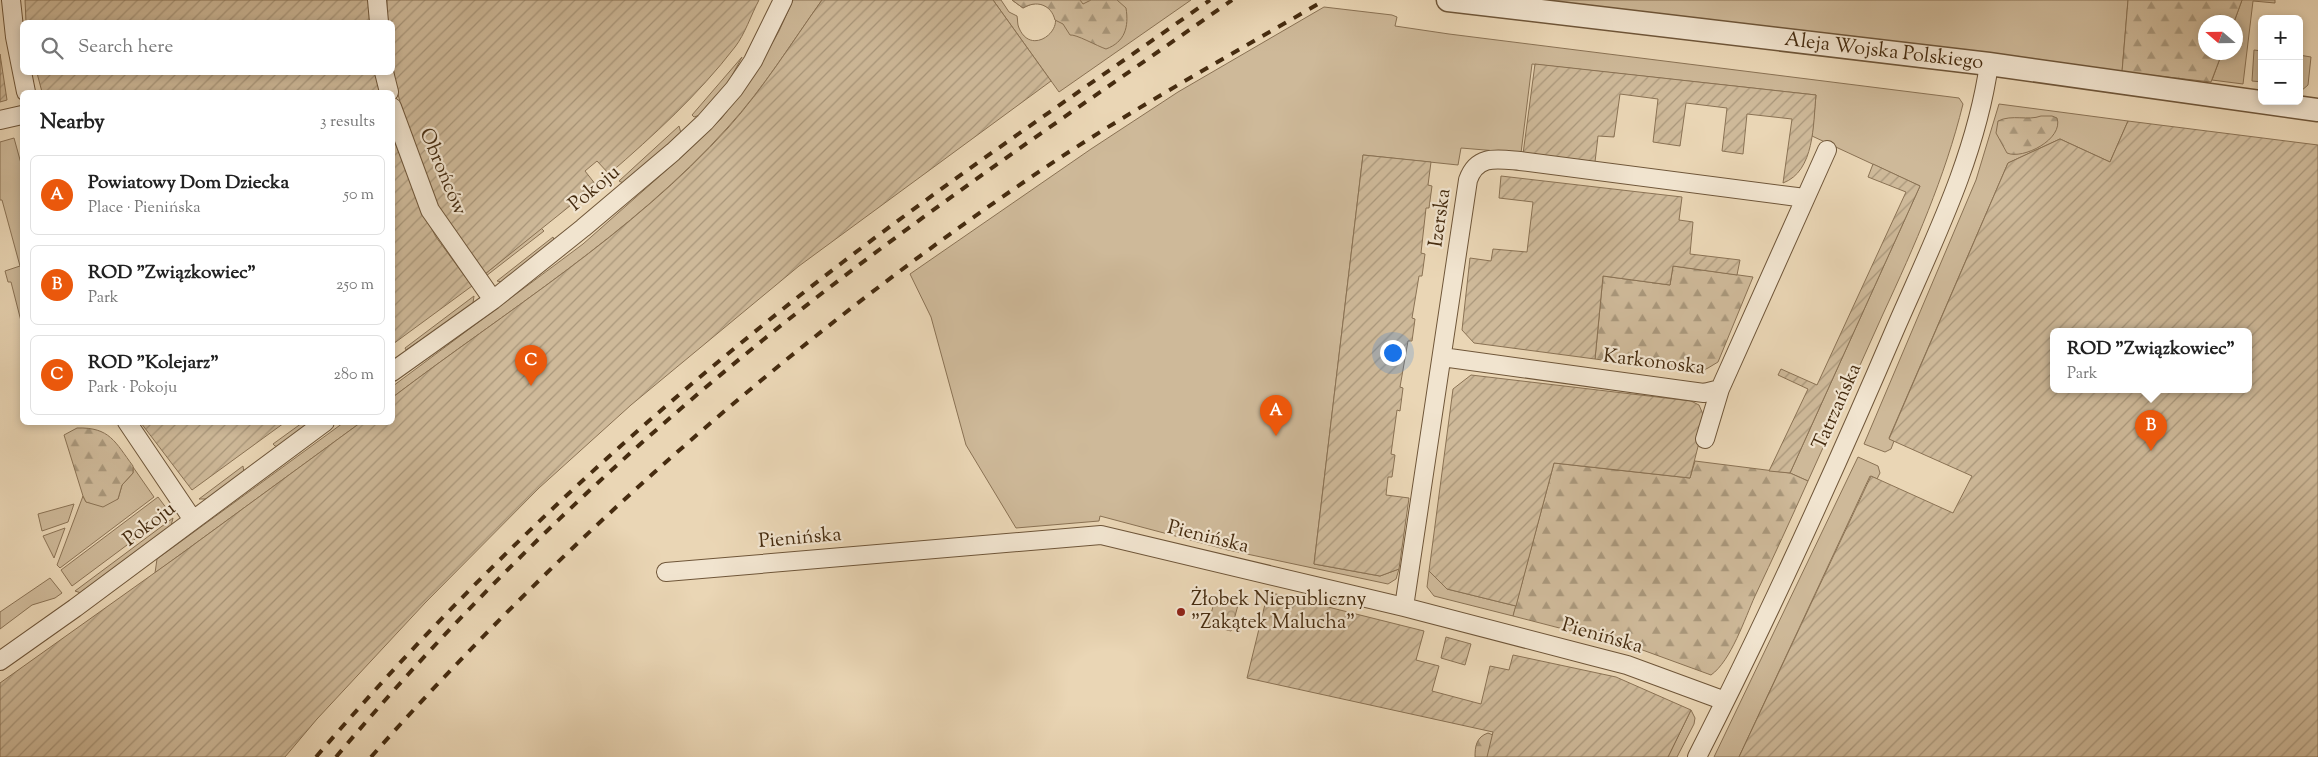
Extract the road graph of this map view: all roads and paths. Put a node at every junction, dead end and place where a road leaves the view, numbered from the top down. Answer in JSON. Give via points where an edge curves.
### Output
{"nodes":[{"id":1,"x":11,"y":0,"type":"edge"},
{"id":2,"x":377,"y":0,"type":"edge"},
{"id":3,"x":783,"y":0,"type":"edge"},
{"id":4,"x":1448,"y":0,"type":"edge"},
{"id":5,"x":379,"y":20,"type":"edge"},
{"id":6,"x":20,"y":61,"type":"edge"},
{"id":7,"x":1989,"y":64,"type":"junction"},
{"id":8,"x":23,"y":75,"type":"edge"},
{"id":9,"x":385,"y":75,"type":"edge"},
{"id":10,"x":26,"y":90,"type":"edge"},
{"id":11,"x":388,"y":90,"type":"edge"},
{"id":12,"x":2318,"y":110,"type":"edge"},
{"id":13,"x":20,"y":115,"type":"edge"},
{"id":14,"x":395,"y":115,"type":"edge"},
{"id":15,"x":0,"y":120,"type":"edge"},
{"id":16,"x":1827,"y":150,"type":"dead end"},
{"id":17,"x":1805,"y":198,"type":"junction"},
{"id":18,"x":493,"y":300,"type":"junction"},
{"id":19,"x":1442,"y":357,"type":"junction"},
{"id":20,"x":395,"y":370,"type":"edge"},
{"id":21,"x":1720,"y":389,"type":"junction"},
{"id":22,"x":129,"y":425,"type":"edge"},
{"id":23,"x":321,"y":425,"type":"edge"},
{"id":24,"x":1705,"y":439,"type":"dead end"},
{"id":25,"x":193,"y":520,"type":"junction"},
{"id":26,"x":666,"y":572,"type":"dead end"},
{"id":27,"x":1404,"y":607,"type":"junction"},
{"id":28,"x":0,"y":661,"type":"edge"},
{"id":29,"x":1725,"y":701,"type":"junction"},
{"id":30,"x":1697,"y":757,"type":"edge"}],
"edges":[{"from":1,"to":6,"type":"street"},
{"from":2,"to":5,"type":"street"},
{"from":3,"to":18,"type":"street","name":"Pokoju","via":[[753,62],[705,122],[597,216]]},
{"from":4,"to":7,"type":"street","name":"Aleja Wojska Polskiego"},
{"from":7,"to":12,"type":"street","name":"Aleja Wojska Polskiego"},
{"from":7,"to":29,"type":"street","name":"Tatrzańska","via":[[1980,114],[1953,194],[1838,461]]},
{"from":8,"to":10,"type":"street"},
{"from":9,"to":11,"type":"street"},
{"from":13,"to":15,"type":"street"},
{"from":14,"to":18,"type":"street","name":"Obrońców","via":[[430,210]]},
{"from":16,"to":17,"type":"street","name":"Karkonoska"},
{"from":17,"to":19,"type":"street","name":"Izerska","via":[[1520,161],[1490,158],[1482,161],[1473,168],[1468,180]]},
{"from":17,"to":21,"type":"street","name":"Karkonoska"},
{"from":18,"to":20,"type":"street","name":"Pokoju"},
{"from":19,"to":21,"type":"street","name":"Karkonoska","via":[[1704,393]]},
{"from":19,"to":27,"type":"street","name":"Izerska"},
{"from":21,"to":24,"type":"street"},
{"from":22,"to":25,"type":"street"},
{"from":23,"to":25,"type":"street","name":"Pokoju"},
{"from":25,"to":28,"type":"street","name":"Pokoju"},
{"from":26,"to":27,"type":"street","name":"Pienińska","via":[[1102,535]]},
{"from":27,"to":29,"type":"street","name":"Pienińska","via":[[1627,665]]},
{"from":29,"to":30,"type":"street","name":"Tatrzańska"}]}
